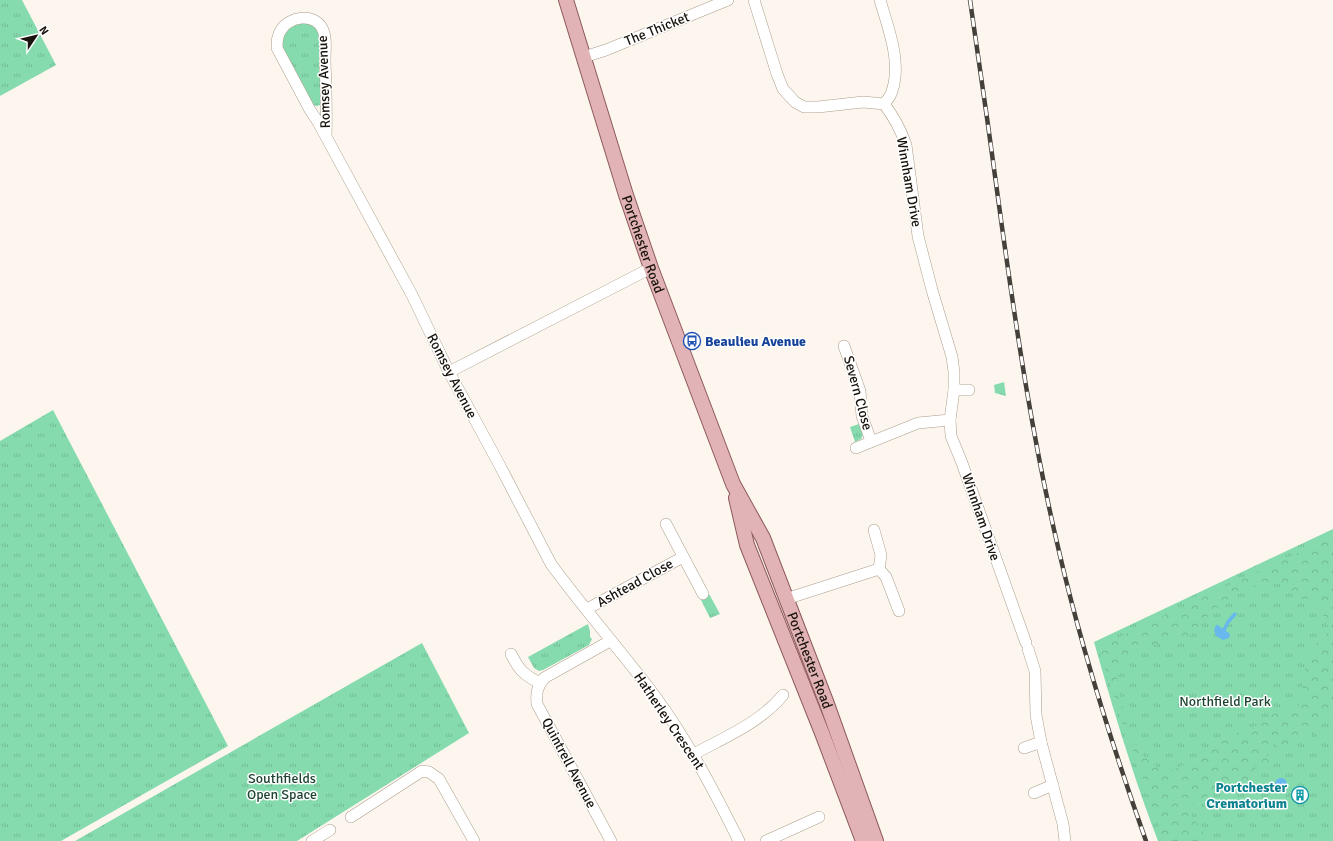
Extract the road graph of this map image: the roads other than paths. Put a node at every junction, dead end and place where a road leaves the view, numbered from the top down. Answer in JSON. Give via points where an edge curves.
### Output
{"nodes":[{"id":1,"x":566,"y":0,"type":"edge"},
{"id":2,"x":728,"y":0,"type":"edge"},
{"id":3,"x":754,"y":0,"type":"edge"},
{"id":4,"x":880,"y":0,"type":"edge"},
{"id":5,"x":584,"y":57,"type":"junction"},
{"id":6,"x":884,"y":104,"type":"junction"},
{"id":7,"x":326,"y":137,"type":"junction"},
{"id":8,"x":651,"y":268,"type":"junction"},
{"id":9,"x":844,"y":346,"type":"dead end"},
{"id":10,"x":448,"y":372,"type":"junction"},
{"id":11,"x":954,"y":390,"type":"junction"},
{"id":12,"x":969,"y":390,"type":"dead end"},
{"id":13,"x":950,"y":420,"type":"junction"},
{"id":14,"x":871,"y":441,"type":"junction"},
{"id":15,"x":856,"y":448,"type":"dead end"},
{"id":16,"x":733,"y":484,"type":"junction"},
{"id":17,"x":666,"y":524,"type":"dead end"},
{"id":18,"x":874,"y":530,"type":"dead end"},
{"id":19,"x":683,"y":557,"type":"junction"},
{"id":20,"x":879,"y":569,"type":"junction"},
{"id":21,"x":703,"y":594,"type":"dead end"},
{"id":22,"x":786,"y":599,"type":"junction"},
{"id":23,"x":587,"y":609,"type":"junction"},
{"id":24,"x":899,"y":611,"type":"dead end"},
{"id":25,"x":610,"y":641,"type":"junction"},
{"id":26,"x":511,"y":654,"type":"dead end"},
{"id":27,"x":540,"y":683,"type":"junction"},
{"id":28,"x":783,"y":695,"type":"dead end"},
{"id":29,"x":1041,"y":742,"type":"junction"},
{"id":30,"x":1024,"y":748,"type":"dead end"},
{"id":31,"x":694,"y":754,"type":"junction"},
{"id":32,"x":1052,"y":785,"type":"junction"},
{"id":33,"x":1034,"y":793,"type":"dead end"},
{"id":34,"x":351,"y":817,"type":"dead end"},
{"id":35,"x":819,"y":817,"type":"dead end"},
{"id":36,"x":330,"y":830,"type":"dead end"},
{"id":37,"x":312,"y":841,"type":"edge"},
{"id":38,"x":474,"y":841,"type":"edge"},
{"id":39,"x":611,"y":841,"type":"edge"},
{"id":40,"x":739,"y":841,"type":"edge"},
{"id":41,"x":766,"y":841,"type":"edge"},
{"id":42,"x":863,"y":841,"type":"edge"},
{"id":43,"x":876,"y":841,"type":"edge"},
{"id":44,"x":1065,"y":841,"type":"edge"}],
"edges":[{"from":1,"to":5,"type":"main road","name":"Portchester Road"},
{"from":2,"to":5,"type":"street","name":"The Thicket"},
{"from":3,"to":6,"type":"street","via":[[783,89],[795,102],[804,107],[863,102]]},
{"from":4,"to":6,"type":"street","via":[[895,51],[895,81],[892,92]]},
{"from":5,"to":8,"type":"main road","name":"Portchester Road"},
{"from":6,"to":11,"type":"street","name":"Winnham Drive","via":[[894,118],[906,145],[918,236],[952,357]]},
{"from":7,"to":7,"type":"street","name":"Romsey Avenue","via":[[278,48],[281,29],[288,22],[299,18],[313,20],[319,24],[324,35]]},
{"from":7,"to":10,"type":"street","name":"Romsey Avenue","via":[[412,295]]},
{"from":8,"to":10,"type":"street"},
{"from":8,"to":16,"type":"main road","name":"Portchester Road"},
{"from":9,"to":14,"type":"street","name":"Severn Close","via":[[860,391],[862,416]]},
{"from":10,"to":23,"type":"street","name":"Romsey Avenue","via":[[551,564]]},
{"from":11,"to":12,"type":"street"},
{"from":11,"to":13,"type":"street","name":"Winnham Drive"},
{"from":13,"to":14,"type":"street","name":"Severn Close","via":[[918,423]]},
{"from":13,"to":29,"type":"street","name":"Winnham Drive","via":[[951,436],[1035,671],[1036,715]]},
{"from":14,"to":15,"type":"street","name":"Severn Close"},
{"from":16,"to":22,"type":"main road","name":"Portchester Road","via":[[763,538]]},
{"from":16,"to":42,"type":"main road","name":"Portchester Road","via":[[747,544]]},
{"from":17,"to":19,"type":"street","name":"Ashtead Close"},
{"from":18,"to":20,"type":"street","via":[[881,555]]},
{"from":19,"to":21,"type":"street","name":"Ashtead Close"},
{"from":19,"to":23,"type":"street","name":"Ashtead Close"},
{"from":20,"to":22,"type":"street"},
{"from":20,"to":24,"type":"street","via":[[886,577]]},
{"from":22,"to":43,"type":"main road","name":"Portchester Road"},
{"from":23,"to":25,"type":"street","name":"Hatherley Crescent"},
{"from":25,"to":27,"type":"street","via":[[549,675]]},
{"from":25,"to":31,"type":"street","name":"Hatherley Crescent","via":[[655,696]]},
{"from":26,"to":27,"type":"street","via":[[519,668]]},
{"from":27,"to":39,"type":"street","name":"Quintrell Avenue","via":[[536,694],[537,704]]},
{"from":28,"to":31,"type":"street","via":[[758,719]]},
{"from":29,"to":30,"type":"street"},
{"from":29,"to":32,"type":"street","name":"Winnham Drive"},
{"from":31,"to":40,"type":"street","name":"Hatherley Crescent"},
{"from":32,"to":33,"type":"street"},
{"from":32,"to":44,"type":"street","name":"Winnham Drive"},
{"from":34,"to":38,"type":"street","via":[[422,771],[429,772],[440,779]]},
{"from":35,"to":41,"type":"street"},
{"from":36,"to":37,"type":"street"}]}
